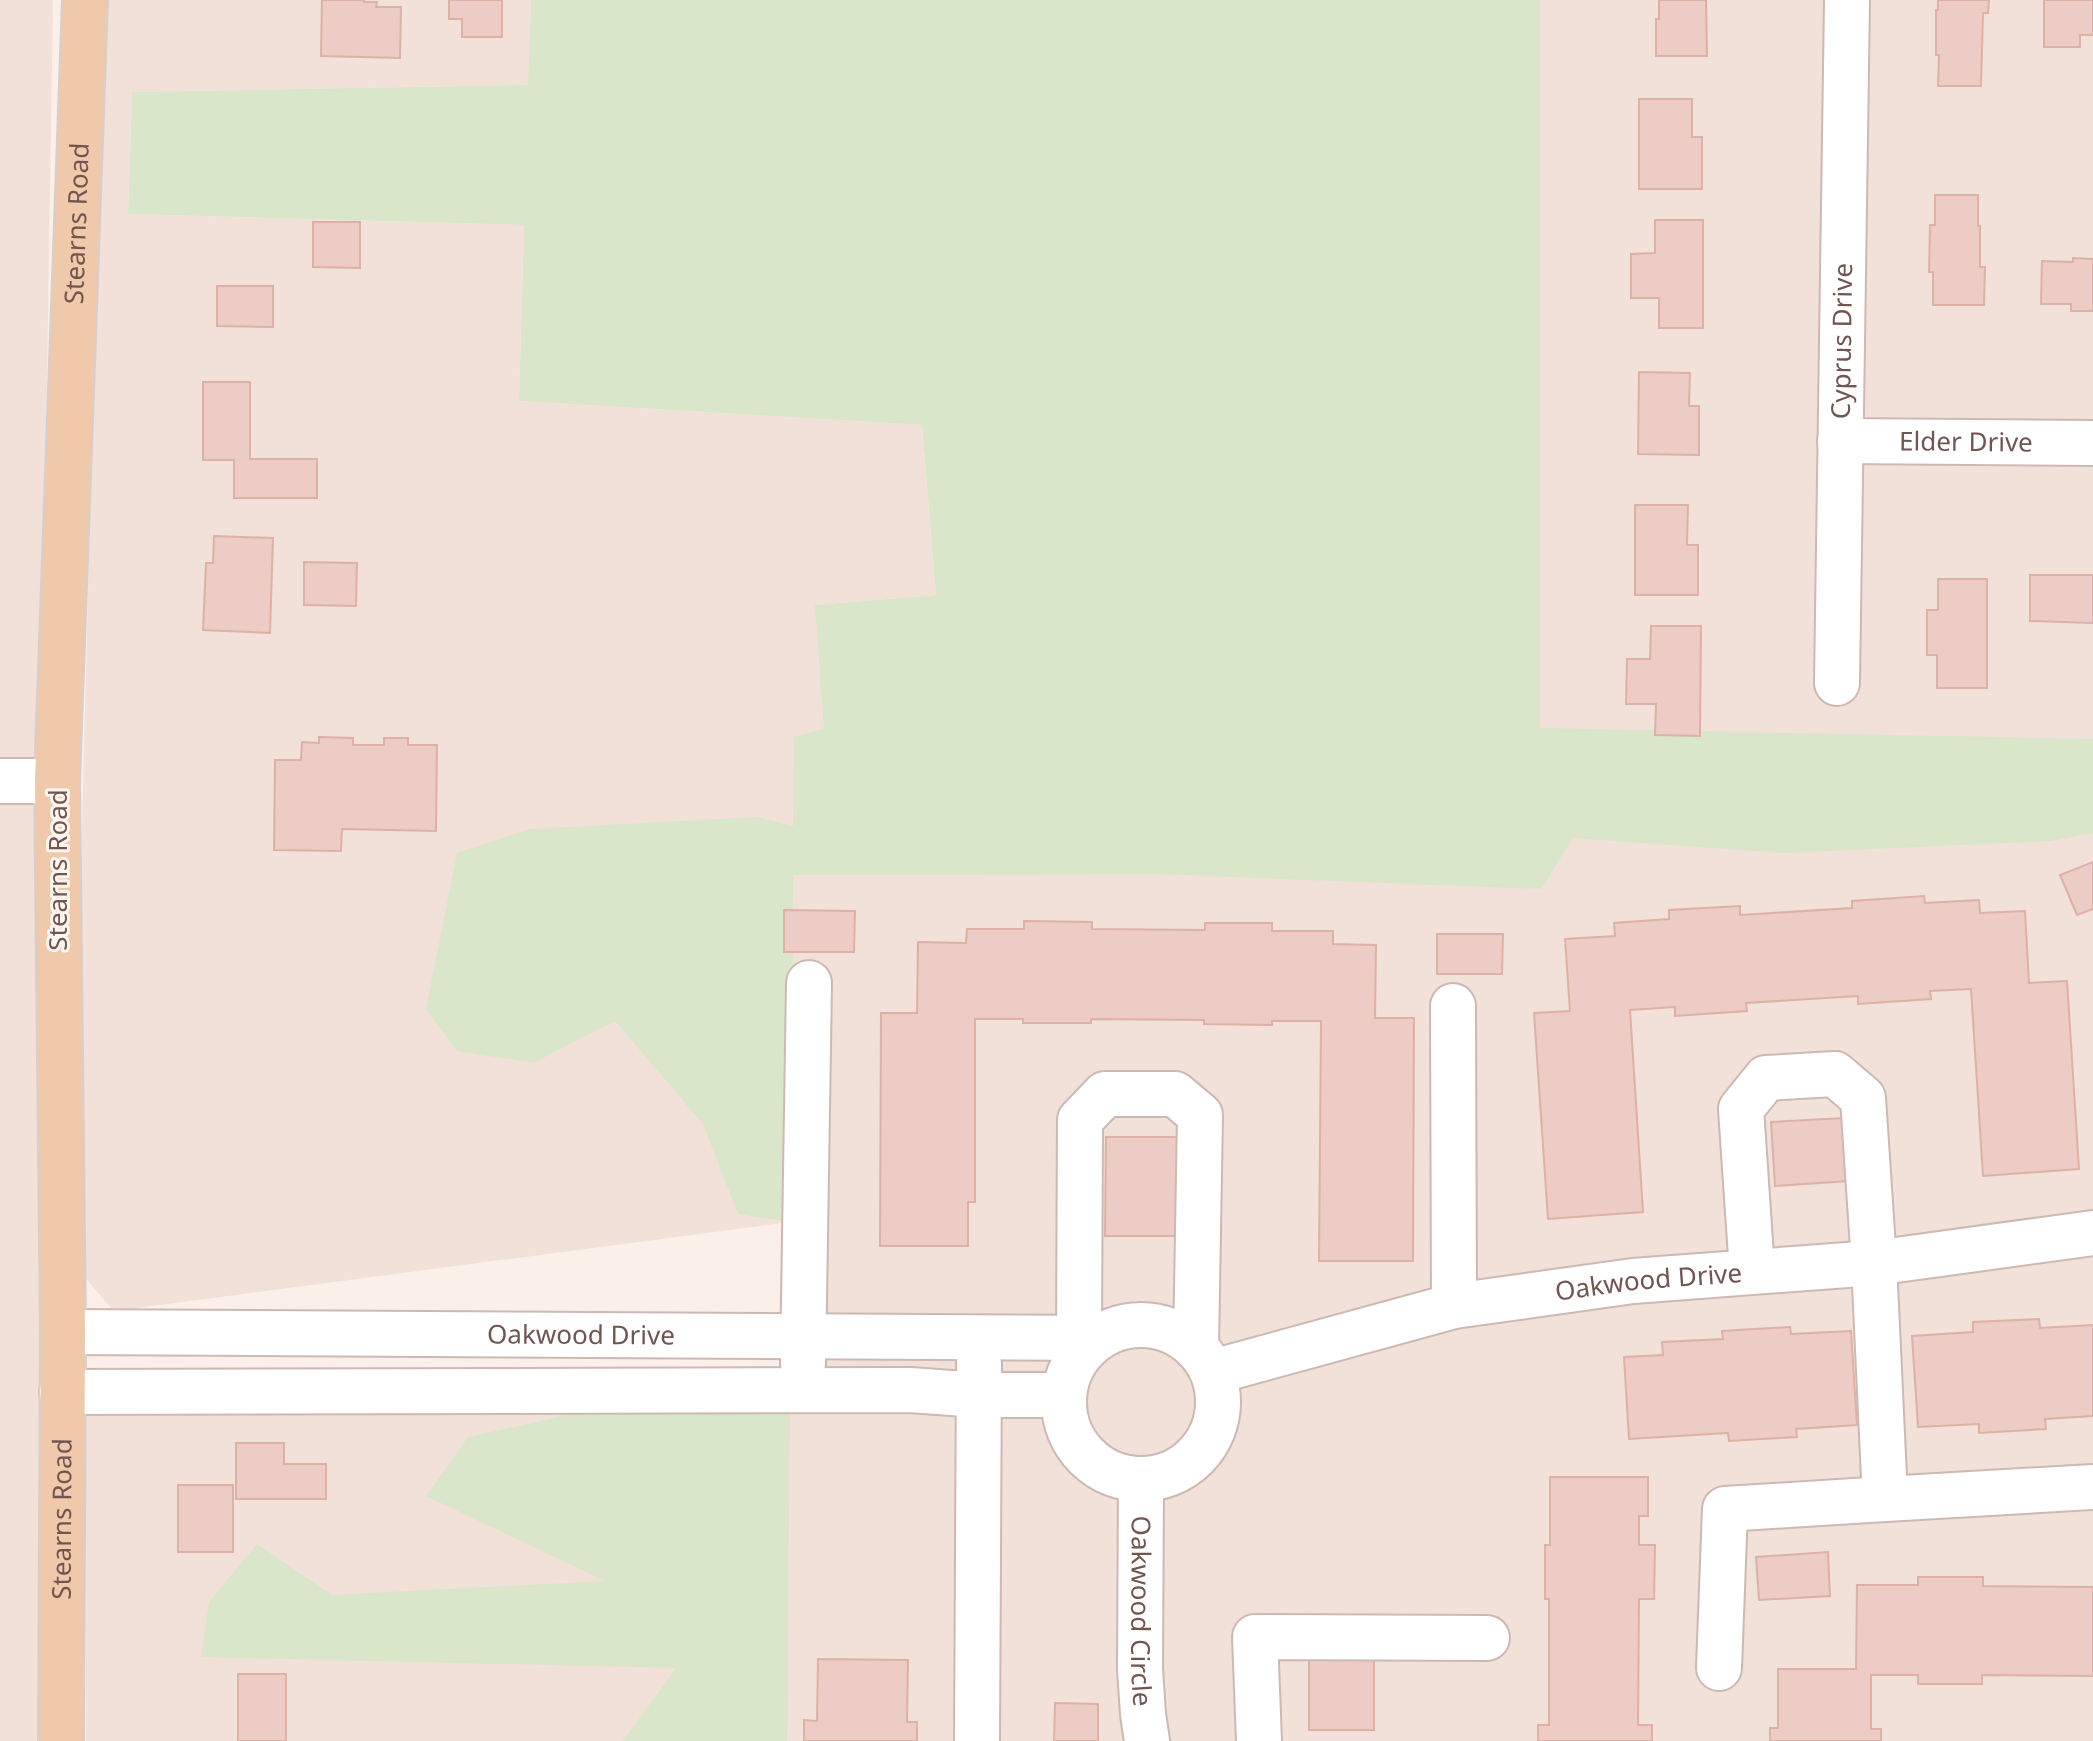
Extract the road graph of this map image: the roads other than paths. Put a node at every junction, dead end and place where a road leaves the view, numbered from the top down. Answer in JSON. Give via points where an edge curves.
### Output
{"nodes":[{"id":1,"x":85,"y":0,"type":"edge"},
{"id":2,"x":1847,"y":0,"type":"edge"},
{"id":3,"x":1840,"y":441,"type":"junction"},
{"id":4,"x":2093,"y":443,"type":"edge"},
{"id":5,"x":1837,"y":683,"type":"dead end"},
{"id":6,"x":0,"y":781,"type":"edge"},
{"id":7,"x":57,"y":781,"type":"junction"},
{"id":8,"x":809,"y":983,"type":"dead end"},
{"id":9,"x":1453,"y":1006,"type":"dead end"},
{"id":10,"x":2093,"y":1233,"type":"edge"},
{"id":11,"x":1874,"y":1263,"type":"junction"},
{"id":12,"x":1752,"y":1271,"type":"junction"},
{"id":13,"x":1454,"y":1306,"type":"junction"},
{"id":14,"x":63,"y":1332,"type":"junction"},
{"id":15,"x":804,"y":1337,"type":"junction"},
{"id":16,"x":979,"y":1338,"type":"junction"},
{"id":17,"x":1089,"y":1338,"type":"junction"},
{"id":18,"x":1205,"y":1360,"type":"junction"},
{"id":19,"x":803,"y":1391,"type":"junction"},
{"id":20,"x":62,"y":1392,"type":"junction"},
{"id":21,"x":979,"y":1395,"type":"junction"},
{"id":22,"x":1063,"y":1395,"type":"junction"},
{"id":23,"x":1141,"y":1479,"type":"junction"},
{"id":24,"x":2093,"y":1487,"type":"edge"},
{"id":25,"x":1885,"y":1499,"type":"junction"},
{"id":26,"x":1487,"y":1638,"type":"dead end"},
{"id":27,"x":1719,"y":1668,"type":"dead end"},
{"id":28,"x":61,"y":1741,"type":"edge"},
{"id":29,"x":977,"y":1741,"type":"edge"},
{"id":30,"x":1147,"y":1741,"type":"edge"},
{"id":31,"x":1259,"y":1741,"type":"edge"}],
"edges":[{"from":1,"to":7,"type":"main road","name":"Stearns Road"},
{"from":2,"to":3,"type":"street","name":"Cyprus Drive"},
{"from":3,"to":4,"type":"street","name":"Elder Drive"},
{"from":3,"to":5,"type":"street","name":"Cyprus Drive"},
{"from":6,"to":7,"type":"street"},
{"from":7,"to":14,"type":"main road","name":"Stearns Road"},
{"from":8,"to":15,"type":"street"},
{"from":9,"to":13,"type":"street"},
{"from":10,"to":11,"type":"street","name":"Oakwood Drive"},
{"from":11,"to":12,"type":"street","name":"Oakwood Drive"},
{"from":11,"to":12,"type":"street","via":[[1863,1098],[1835,1074],[1780,1077],[1766,1078],[1741,1109]]},
{"from":11,"to":25,"type":"street"},
{"from":12,"to":13,"type":"street","name":"Oakwood Drive"},
{"from":13,"to":18,"type":"street","name":"Oakwood Drive"},
{"from":14,"to":15,"type":"street","name":"Oakwood Drive"},
{"from":14,"to":20,"type":"main road","name":"Stearns Road"},
{"from":15,"to":16,"type":"street","name":"Oakwood Drive"},
{"from":15,"to":19,"type":"street"},
{"from":16,"to":17,"type":"street","name":"Oakwood Drive"},
{"from":16,"to":21,"type":"street"},
{"from":17,"to":18,"type":"street","via":[[1130,1325],[1156,1326],[1180,1335]]},
{"from":17,"to":18,"type":"street","name":"Oakwood Circle","via":[[1080,1120],[1105,1094],[1175,1094],[1200,1115]]},
{"from":17,"to":22,"type":"street"},
{"from":18,"to":23,"type":"street","name":"Oakwood Circle","via":[[1219,1398],[1216,1424],[1205,1447],[1163,1477]]},
{"from":19,"to":20,"type":"street"},
{"from":19,"to":21,"type":"street"},
{"from":20,"to":28,"type":"main road","name":"Stearns Road"},
{"from":21,"to":22,"type":"street"},
{"from":21,"to":29,"type":"street"},
{"from":22,"to":23,"type":"street","name":"Oakwood Circle","via":[[1064,1418],[1090,1461],[1112,1474]]},
{"from":23,"to":30,"type":"street","name":"Oakwood Circle","via":[[1140,1669]]},
{"from":24,"to":25,"type":"street"},
{"from":25,"to":27,"type":"street","via":[[1725,1509]]},
{"from":26,"to":31,"type":"street","via":[[1255,1637]]}]}
